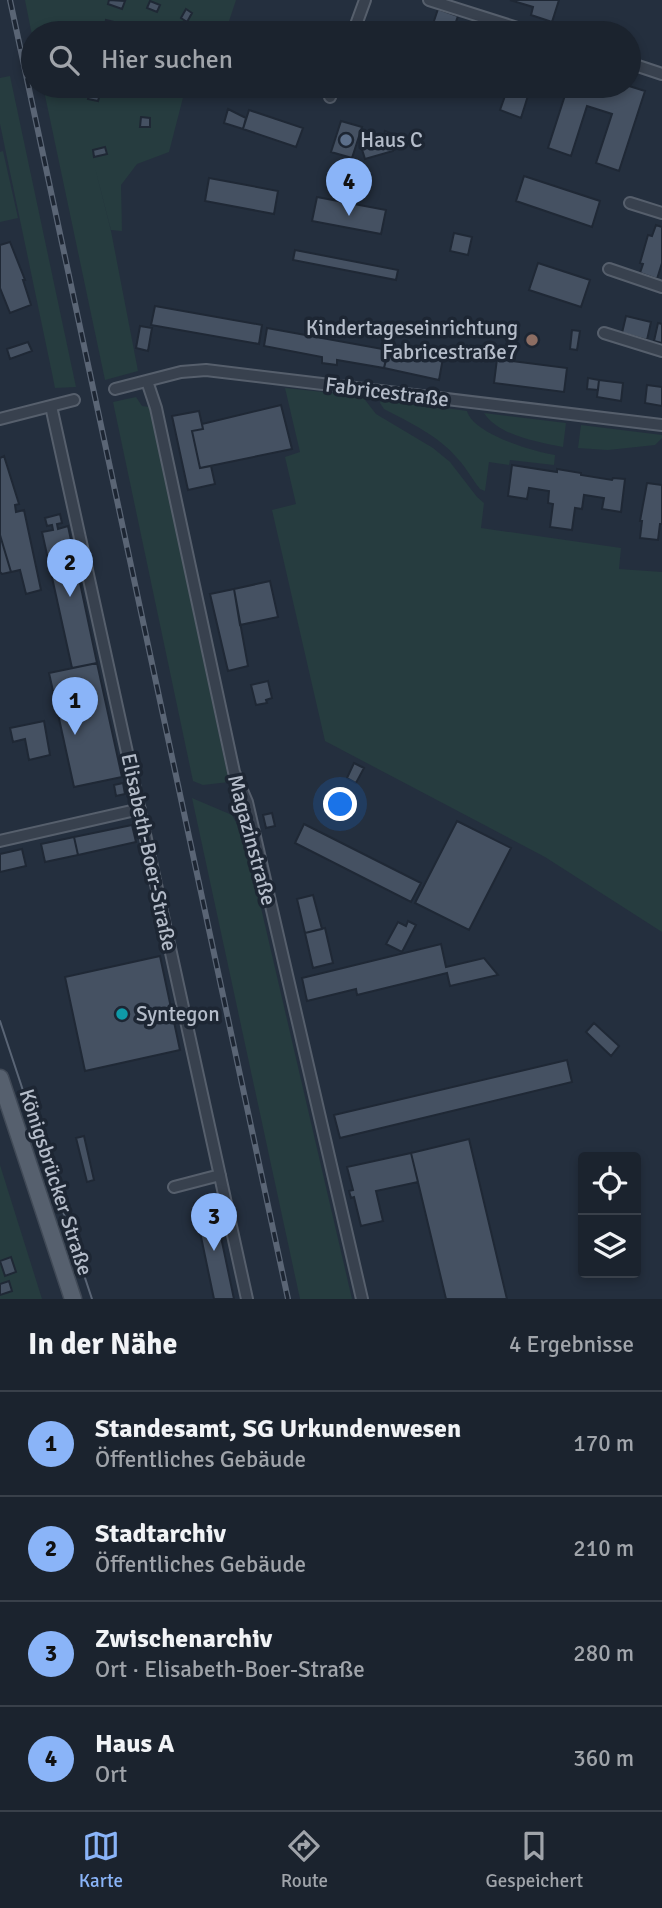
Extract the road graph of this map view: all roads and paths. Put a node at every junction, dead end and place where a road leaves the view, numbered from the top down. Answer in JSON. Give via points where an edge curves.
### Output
{"nodes":[{"id":1,"x":365,"y":0,"type":"edge"},
{"id":2,"x":429,"y":0,"type":"edge"},
{"id":3,"x":357,"y":21,"type":"edge"},
{"id":4,"x":495,"y":21,"type":"edge"},
{"id":5,"x":641,"y":68,"type":"edge"},
{"id":6,"x":662,"y":74,"type":"edge"},
{"id":7,"x":629,"y":203,"type":"dead end"},
{"id":8,"x":662,"y":213,"type":"edge"},
{"id":9,"x":609,"y":269,"type":"dead end"},
{"id":10,"x":662,"y":287,"type":"edge"},
{"id":11,"x":604,"y":333,"type":"dead end"},
{"id":12,"x":662,"y":351,"type":"edge"},
{"id":13,"x":148,"y":381,"type":"junction"},
{"id":14,"x":115,"y":389,"type":"dead end"},
{"id":15,"x":74,"y":400,"type":"dead end"},
{"id":16,"x":51,"y":406,"type":"junction"},
{"id":17,"x":0,"y":419,"type":"edge"},
{"id":18,"x":662,"y":425,"type":"edge"},
{"id":19,"x":140,"y":809,"type":"junction"},
{"id":20,"x":0,"y":841,"type":"edge"},
{"id":21,"x":0,"y":1078,"type":"edge"},
{"id":22,"x":5,"y":1108,"type":"edge"},
{"id":23,"x":220,"y":1175,"type":"junction"},
{"id":24,"x":174,"y":1187,"type":"dead end"},
{"id":25,"x":73,"y":1299,"type":"edge"},
{"id":26,"x":247,"y":1299,"type":"edge"},
{"id":27,"x":362,"y":1299,"type":"edge"}],
"edges":[{"from":1,"to":3,"type":"street"},
{"from":2,"to":4,"type":"street"},
{"from":5,"to":6,"type":"street"},
{"from":7,"to":8,"type":"street"},
{"from":9,"to":10,"type":"street"},
{"from":11,"to":12,"type":"street"},
{"from":13,"to":14,"type":"street","name":"Fabricestraße"},
{"from":13,"to":18,"type":"street","name":"Fabricestraße","via":[[206,370]]},
{"from":13,"to":27,"type":"street","name":"Magazinstraße","via":[[233,772],[247,802]]},
{"from":15,"to":16,"type":"street"},
{"from":16,"to":17,"type":"street"},
{"from":16,"to":19,"type":"street","name":"Elisabeth-Boer-Straße"},
{"from":19,"to":20,"type":"street"},
{"from":19,"to":23,"type":"street","name":"Elisabeth-Boer-Straße"},
{"from":21,"to":22,"type":"main road","name":"Königsbrücker Straße"},
{"from":22,"to":25,"type":"main road","name":"Königsbrücker Straße"},
{"from":23,"to":24,"type":"street"},
{"from":23,"to":26,"type":"street","name":"Elisabeth-Boer-Straße"}]}
